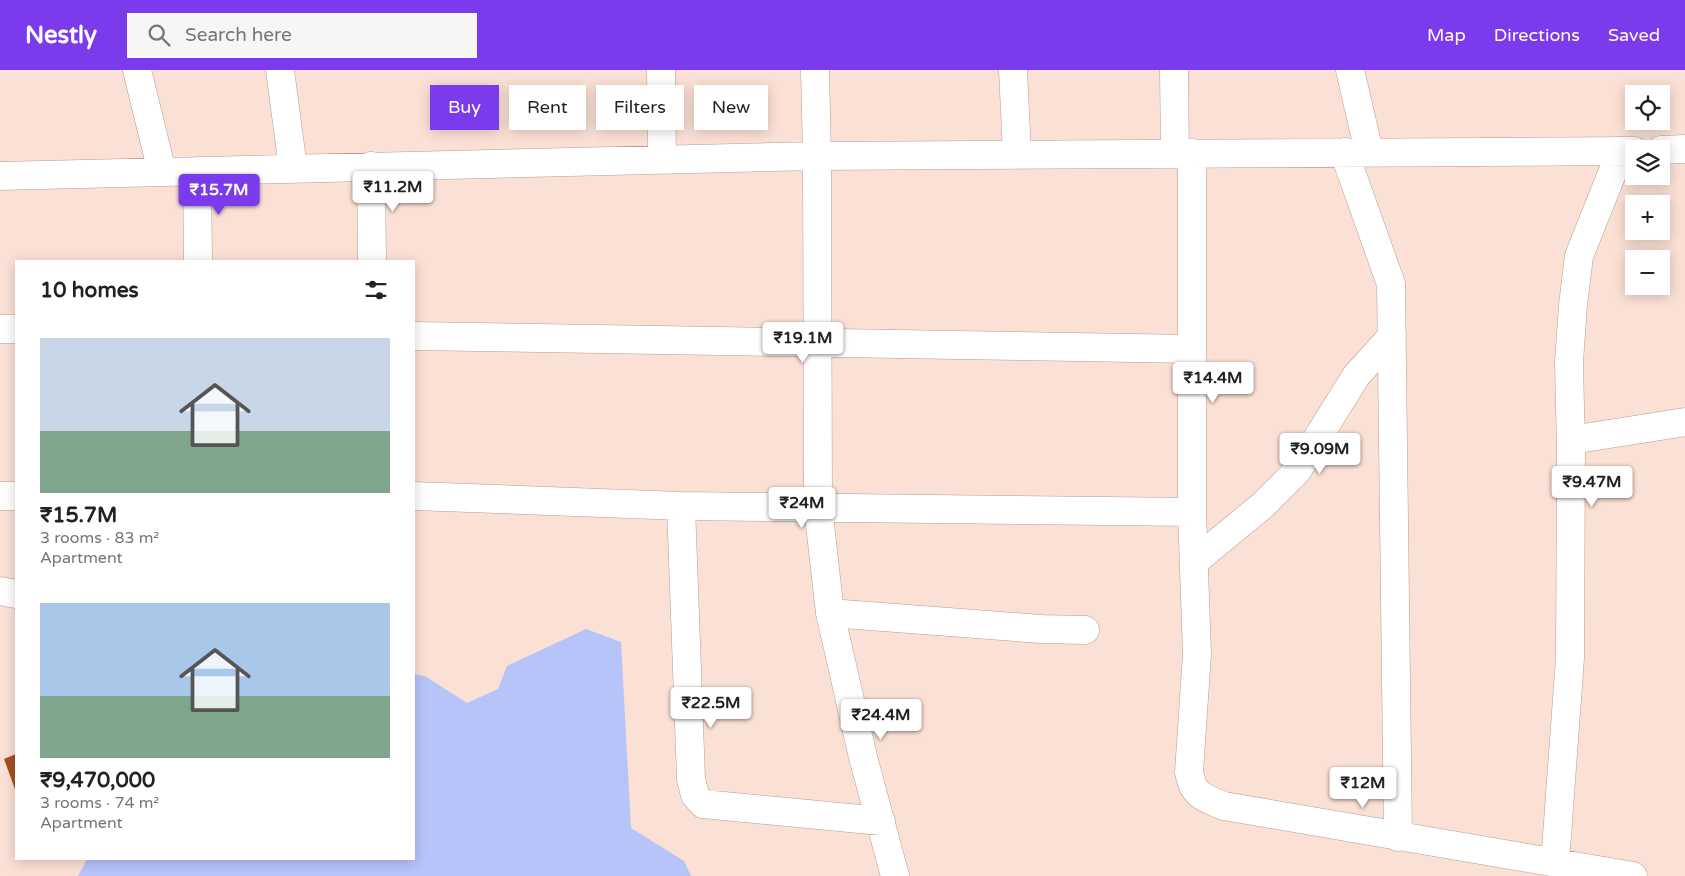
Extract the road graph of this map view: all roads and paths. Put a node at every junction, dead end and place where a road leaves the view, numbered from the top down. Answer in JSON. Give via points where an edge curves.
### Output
{"nodes":[{"id":1,"x":138,"y":70,"type":"edge"},
{"id":2,"x":280,"y":70,"type":"edge"},
{"id":3,"x":660,"y":70,"type":"edge"},
{"id":4,"x":815,"y":70,"type":"edge"},
{"id":5,"x":1013,"y":70,"type":"edge"},
{"id":6,"x":1174,"y":70,"type":"edge"},
{"id":7,"x":1350,"y":70,"type":"edge"},
{"id":8,"x":1685,"y":149,"type":"edge"},
{"id":9,"x":1670,"y":150,"type":"edge"},
{"id":10,"x":1625,"y":151,"type":"edge"},
{"id":11,"x":1357,"y":152,"type":"junction"},
{"id":12,"x":1183,"y":153,"type":"junction"},
{"id":13,"x":1017,"y":154,"type":"junction"},
{"id":14,"x":818,"y":156,"type":"junction"},
{"id":15,"x":1625,"y":157,"type":"edge"},
{"id":16,"x":662,"y":159,"type":"junction"},
{"id":17,"x":371,"y":166,"type":"junction"},
{"id":18,"x":293,"y":168,"type":"junction"},
{"id":19,"x":197,"y":170,"type":"junction"},
{"id":20,"x":1,"y":172,"type":"edge"},
{"id":21,"x":162,"y":172,"type":"junction"},
{"id":22,"x":198,"y":260,"type":"edge"},
{"id":23,"x":372,"y":260,"type":"edge"},
{"id":24,"x":0,"y":329,"type":"edge"},
{"id":25,"x":15,"y":329,"type":"edge"},
{"id":26,"x":415,"y":336,"type":"edge"},
{"id":27,"x":1392,"y":336,"type":"junction"},
{"id":28,"x":818,"y":343,"type":"junction"},
{"id":29,"x":1192,"y":350,"type":"junction"},
{"id":30,"x":1685,"y":422,"type":"edge"},
{"id":31,"x":1571,"y":440,"type":"junction"},
{"id":32,"x":0,"y":496,"type":"edge"},
{"id":33,"x":15,"y":496,"type":"edge"},
{"id":34,"x":415,"y":496,"type":"edge"},
{"id":35,"x":681,"y":506,"type":"junction"},
{"id":36,"x":818,"y":508,"type":"junction"},
{"id":37,"x":1192,"y":512,"type":"junction"},
{"id":38,"x":1194,"y":562,"type":"junction"},
{"id":39,"x":0,"y":591,"type":"edge"},
{"id":40,"x":15,"y":594,"type":"edge"},
{"id":41,"x":830,"y":613,"type":"junction"},
{"id":42,"x":1085,"y":630,"type":"dead end"},
{"id":43,"x":881,"y":821,"type":"junction"},
{"id":44,"x":1398,"y":837,"type":"junction"},
{"id":45,"x":1555,"y":863,"type":"junction"},
{"id":46,"x":895,"y":876,"type":"edge"},
{"id":47,"x":1633,"y":876,"type":"edge"}],
"edges":[{"from":1,"to":21,"type":"street"},
{"from":2,"to":18,"type":"street"},
{"from":3,"to":16,"type":"street"},
{"from":4,"to":14,"type":"street"},
{"from":5,"to":13,"type":"street"},
{"from":6,"to":12,"type":"street"},
{"from":7,"to":11,"type":"street"},
{"from":8,"to":9,"type":"street"},
{"from":10,"to":11,"type":"street"},
{"from":11,"to":12,"type":"street"},
{"from":11,"to":27,"type":"street","via":[[1391,284]]},
{"from":12,"to":13,"type":"street"},
{"from":12,"to":29,"type":"street"},
{"from":13,"to":14,"type":"street"},
{"from":14,"to":16,"type":"street"},
{"from":14,"to":28,"type":"street"},
{"from":15,"to":31,"type":"street","via":[[1579,256],[1569,362]]},
{"from":16,"to":17,"type":"street"},
{"from":17,"to":18,"type":"street"},
{"from":17,"to":23,"type":"street"},
{"from":18,"to":19,"type":"street"},
{"from":19,"to":21,"type":"street"},
{"from":19,"to":22,"type":"street"},
{"from":20,"to":21,"type":"street"},
{"from":24,"to":25,"type":"street"},
{"from":26,"to":28,"type":"street"},
{"from":27,"to":38,"type":"street","via":[[1356,376],[1297,471],[1263,505]]},
{"from":27,"to":44,"type":"street"},
{"from":28,"to":29,"type":"street"},
{"from":28,"to":36,"type":"street"},
{"from":29,"to":37,"type":"street"},
{"from":30,"to":31,"type":"street"},
{"from":31,"to":45,"type":"street","via":[[1570,658]]},
{"from":32,"to":33,"type":"street"},
{"from":34,"to":35,"type":"street"},
{"from":35,"to":36,"type":"street"},
{"from":35,"to":43,"type":"street","via":[[691,779],[695,795],[703,804]]},
{"from":36,"to":37,"type":"street"},
{"from":36,"to":41,"type":"street"},
{"from":37,"to":38,"type":"street"},
{"from":38,"to":44,"type":"street","via":[[1197,654],[1189,772],[1191,785],[1203,798],[1224,806]]},
{"from":39,"to":40,"type":"street"},
{"from":41,"to":42,"type":"street"},
{"from":41,"to":43,"type":"street"},
{"from":43,"to":46,"type":"street"},
{"from":44,"to":45,"type":"street"},
{"from":45,"to":47,"type":"street"}]}
